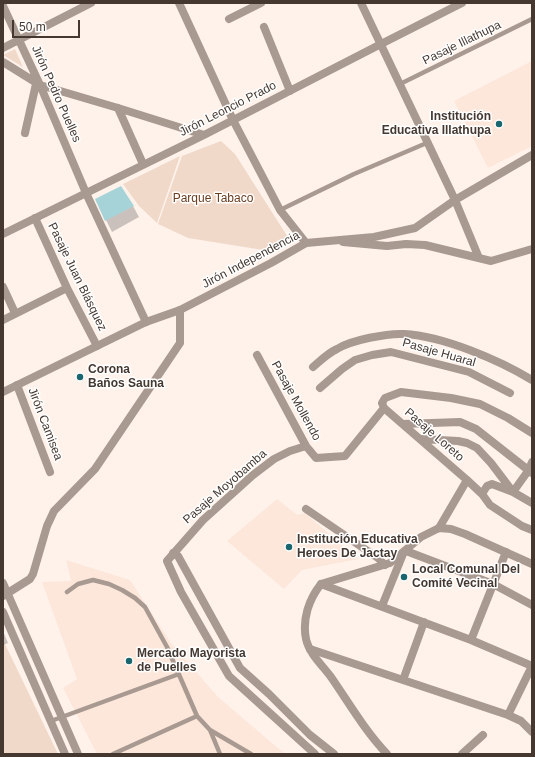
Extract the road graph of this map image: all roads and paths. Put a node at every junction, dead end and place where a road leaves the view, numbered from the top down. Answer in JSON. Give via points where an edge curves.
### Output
{"nodes":[{"id":1,"x":91,"y":3,"type":"edge"},
{"id":2,"x":179,"y":3,"type":"edge"},
{"id":3,"x":259,"y":3,"type":"edge"},
{"id":4,"x":362,"y":3,"type":"edge"},
{"id":5,"x":462,"y":3,"type":"edge"},
{"id":6,"x":3,"y":6,"type":"edge"},
{"id":7,"x":229,"y":19,"type":"dead end"},
{"id":8,"x":532,"y":19,"type":"edge"},
{"id":9,"x":264,"y":27,"type":"dead end"},
{"id":10,"x":18,"y":39,"type":"junction"},
{"id":11,"x":381,"y":44,"type":"junction"},
{"id":12,"x":3,"y":48,"type":"edge"},
{"id":13,"x":3,"y":62,"type":"edge"},
{"id":14,"x":38,"y":84,"type":"junction"},
{"id":15,"x":400,"y":84,"type":"junction"},
{"id":16,"x":290,"y":91,"type":"junction"},
{"id":17,"x":118,"y":108,"type":"junction"},
{"id":18,"x":233,"y":120,"type":"junction"},
{"id":19,"x":25,"y":133,"type":"dead end"},
{"id":20,"x":204,"y":135,"type":"junction"},
{"id":21,"x":429,"y":142,"type":"junction"},
{"id":22,"x":532,"y":155,"type":"edge"},
{"id":23,"x":143,"y":164,"type":"junction"},
{"id":24,"x":86,"y":193,"type":"junction"},
{"id":25,"x":456,"y":200,"type":"junction"},
{"id":26,"x":280,"y":210,"type":"junction"},
{"id":27,"x":35,"y":218,"type":"junction"},
{"id":28,"x":3,"y":234,"type":"edge"},
{"id":29,"x":334,"y":241,"type":"junction"},
{"id":30,"x":306,"y":243,"type":"junction"},
{"id":31,"x":531,"y":251,"type":"edge"},
{"id":32,"x":479,"y":258,"type":"junction"},
{"id":33,"x":3,"y":288,"type":"edge"},
{"id":34,"x":67,"y":288,"type":"junction"},
{"id":35,"x":180,"y":310,"type":"junction"},
{"id":36,"x":15,"y":313,"type":"junction"},
{"id":37,"x":3,"y":320,"type":"edge"},
{"id":38,"x":146,"y":322,"type":"junction"},
{"id":39,"x":97,"y":346,"type":"junction"},
{"id":40,"x":257,"y":355,"type":"dead end"},
{"id":41,"x":313,"y":367,"type":"dead end"},
{"id":42,"x":532,"y":380,"type":"edge"},
{"id":43,"x":17,"y":385,"type":"junction"},
{"id":44,"x":320,"y":388,"type":"dead end"},
{"id":45,"x":3,"y":392,"type":"edge"},
{"id":46,"x":510,"y":393,"type":"dead end"},
{"id":47,"x":384,"y":408,"type":"junction"},
{"id":48,"x":403,"y":424,"type":"junction"},
{"id":49,"x":532,"y":433,"type":"edge"},
{"id":50,"x":421,"y":440,"type":"junction"},
{"id":51,"x":306,"y":446,"type":"junction"},
{"id":52,"x":532,"y":462,"type":"edge"},
{"id":53,"x":50,"y":472,"type":"dead end"},
{"id":54,"x":530,"y":472,"type":"edge"},
{"id":55,"x":467,"y":480,"type":"junction"},
{"id":56,"x":513,"y":492,"type":"junction"},
{"id":57,"x":482,"y":494,"type":"junction"},
{"id":58,"x":532,"y":503,"type":"edge"},
{"id":59,"x":306,"y":508,"type":"dead end"},
{"id":60,"x":439,"y":528,"type":"junction"},
{"id":61,"x":532,"y":530,"type":"edge"},
{"id":62,"x":404,"y":552,"type":"junction"},
{"id":63,"x":506,"y":552,"type":"junction"},
{"id":64,"x":170,"y":555,"type":"junction"},
{"id":65,"x":532,"y":564,"type":"edge"},
{"id":66,"x":385,"y":565,"type":"junction"},
{"id":67,"x":3,"y":583,"type":"edge"},
{"id":68,"x":321,"y":584,"type":"junction"},
{"id":69,"x":493,"y":584,"type":"junction"},
{"id":70,"x":67,"y":592,"type":"dead end"},
{"id":71,"x":6,"y":595,"type":"edge"},
{"id":72,"x":532,"y":604,"type":"edge"},
{"id":73,"x":382,"y":606,"type":"junction"},
{"id":74,"x":3,"y":612,"type":"edge"},
{"id":75,"x":424,"y":622,"type":"junction"},
{"id":76,"x":471,"y":640,"type":"junction"},
{"id":77,"x":310,"y":649,"type":"junction"},
{"id":78,"x":532,"y":666,"type":"edge"},
{"id":79,"x":180,"y":674,"type":"junction"},
{"id":80,"x":402,"y":680,"type":"junction"},
{"id":81,"x":508,"y":715,"type":"junction"},
{"id":82,"x":197,"y":716,"type":"junction"},
{"id":83,"x":62,"y":717,"type":"junction"},
{"id":84,"x":51,"y":721,"type":"junction"},
{"id":85,"x":210,"y":730,"type":"junction"},
{"id":86,"x":532,"y":732,"type":"edge"},
{"id":87,"x":483,"y":735,"type":"dead end"},
{"id":88,"x":65,"y":754,"type":"edge"},
{"id":89,"x":78,"y":754,"type":"edge"},
{"id":90,"x":113,"y":754,"type":"edge"},
{"id":91,"x":220,"y":754,"type":"edge"},
{"id":92,"x":251,"y":754,"type":"edge"},
{"id":93,"x":315,"y":754,"type":"edge"},
{"id":94,"x":334,"y":754,"type":"edge"},
{"id":95,"x":387,"y":754,"type":"edge"},
{"id":96,"x":462,"y":754,"type":"edge"}],
"edges":[{"from":1,"to":10,"type":"street"},
{"from":2,"to":18,"type":"street"},
{"from":3,"to":7,"type":"street"},
{"from":4,"to":11,"type":"street"},
{"from":5,"to":11,"type":"street","name":"Jirón Leoncio Prado"},
{"from":6,"to":10,"type":"street","name":"Jirón Pedro Puelles"},
{"from":8,"to":15,"type":"lane","name":"Pasaje Illathupa"},
{"from":9,"to":16,"type":"street"},
{"from":10,"to":12,"type":"street"},
{"from":10,"to":14,"type":"street","name":"Jirón Pedro Puelles"},
{"from":11,"to":15,"type":"street"},
{"from":11,"to":16,"type":"street","name":"Jirón Leoncio Prado"},
{"from":13,"to":14,"type":"street"},
{"from":14,"to":17,"type":"street"},
{"from":14,"to":19,"type":"street"},
{"from":14,"to":24,"type":"street","name":"Jirón Pedro Puelles"},
{"from":15,"to":21,"type":"street"},
{"from":16,"to":18,"type":"street","name":"Jirón Leoncio Prado"},
{"from":17,"to":20,"type":"street"},
{"from":17,"to":23,"type":"street"},
{"from":18,"to":20,"type":"street","name":"Jirón Leoncio Prado"},
{"from":18,"to":26,"type":"street"},
{"from":20,"to":23,"type":"street","name":"Jirón Leoncio Prado"},
{"from":21,"to":25,"type":"street"},
{"from":21,"to":26,"type":"lane","via":[[354,174]]},
{"from":22,"to":25,"type":"street","name":"Jirón Independencia"},
{"from":23,"to":24,"type":"street","name":"Jirón Leoncio Prado"},
{"from":24,"to":27,"type":"street","name":"Jirón Leoncio Prado"},
{"from":24,"to":38,"type":"street","name":"Jirón Pedro Puelles"},
{"from":25,"to":29,"type":"street","name":"Jirón Independencia","via":[[415,228],[374,237]]},
{"from":25,"to":32,"type":"street"},
{"from":26,"to":30,"type":"street"},
{"from":27,"to":28,"type":"street","name":"Jirón Leoncio Prado"},
{"from":27,"to":34,"type":"street","name":"Pasaje Juan Blásquez"},
{"from":29,"to":30,"type":"street","name":"Jirón Independencia"},
{"from":29,"to":32,"type":"street","via":[[386,246],[425,245]]},
{"from":30,"to":35,"type":"street","name":"Jirón Independencia"},
{"from":31,"to":32,"type":"street","via":[[491,261]]},
{"from":33,"to":36,"type":"street"},
{"from":34,"to":36,"type":"street"},
{"from":34,"to":39,"type":"street","name":"Pasaje Juan Blásquez"},
{"from":35,"to":38,"type":"street","name":"Jirón Independencia"},
{"from":35,"to":71,"type":"street","via":[[180,343],[95,469],[54,511],[30,579]]},
{"from":36,"to":37,"type":"street"},
{"from":38,"to":39,"type":"street","name":"Jirón Independencia"},
{"from":39,"to":43,"type":"street","name":"Jirón Independencia"},
{"from":40,"to":51,"type":"street","name":"Pasaje Mollendo"},
{"from":41,"to":42,"type":"street","via":[[337,349],[364,338],[404,334],[444,341],[512,368]]},
{"from":43,"to":45,"type":"street","name":"Jirón Independencia"},
{"from":43,"to":53,"type":"street","name":"Jirón Camisea"},
{"from":44,"to":46,"type":"street","name":"Pasaje Huaral","via":[[355,360],[391,352],[469,372]]},
{"from":47,"to":48,"type":"street","name":"Pasaje Loreto"},
{"from":47,"to":49,"type":"street","via":[[382,403],[385,398],[401,392],[451,398],[480,404]]},
{"from":47,"to":51,"type":"street","name":"Pasaje Mollendo","via":[[345,456],[316,458]]},
{"from":48,"to":50,"type":"street","name":"Pasaje Loreto"},
{"from":48,"to":54,"type":"street","via":[[460,422],[476,429]]},
{"from":50,"to":55,"type":"street","name":"Pasaje Loreto"},
{"from":50,"to":56,"type":"street","via":[[458,441],[477,448]]},
{"from":51,"to":64,"type":"street","name":"Pasaje Moyobamba","via":[[274,459],[253,475],[203,520]]},
{"from":52,"to":54,"type":"street"},
{"from":54,"to":56,"type":"street"},
{"from":55,"to":57,"type":"street","name":"Pasaje Loreto"},
{"from":55,"to":60,"type":"street"},
{"from":56,"to":57,"type":"street","via":[[492,484]]},
{"from":56,"to":58,"type":"street"},
{"from":57,"to":61,"type":"street","name":"Pasaje Loreto","via":[[490,506]]},
{"from":59,"to":66,"type":"street"},
{"from":60,"to":62,"type":"street"},
{"from":60,"to":63,"type":"street","via":[[451,529]]},
{"from":62,"to":66,"type":"street","via":[[393,562]]},
{"from":62,"to":69,"type":"street"},
{"from":62,"to":73,"type":"street"},
{"from":63,"to":65,"type":"street"},
{"from":63,"to":69,"type":"street"},
{"from":64,"to":93,"type":"street","via":[[167,563],[181,592],[229,676]]},
{"from":64,"to":94,"type":"street","via":[[178,556],[240,668],[310,735]]},
{"from":66,"to":68,"type":"street"},
{"from":67,"to":71,"type":"street"},
{"from":68,"to":73,"type":"street"},
{"from":68,"to":77,"type":"street","via":[[313,594],[307,609],[305,628]]},
{"from":69,"to":72,"type":"street"},
{"from":69,"to":76,"type":"street"},
{"from":70,"to":79,"type":"lane","via":[[78,584],[93,580],[109,584],[135,598],[145,607],[154,622]]},
{"from":71,"to":83,"type":"street"},
{"from":73,"to":75,"type":"street"},
{"from":74,"to":84,"type":"street"},
{"from":75,"to":76,"type":"street"},
{"from":75,"to":80,"type":"street"},
{"from":76,"to":78,"type":"street"},
{"from":77,"to":80,"type":"street"},
{"from":77,"to":95,"type":"street","via":[[374,741]]},
{"from":78,"to":81,"type":"street"},
{"from":79,"to":82,"type":"lane"},
{"from":79,"to":83,"type":"lane"},
{"from":80,"to":81,"type":"street"},
{"from":81,"to":86,"type":"street","via":[[521,721]]},
{"from":82,"to":85,"type":"lane"},
{"from":82,"to":90,"type":"lane"},
{"from":83,"to":84,"type":"lane"},
{"from":83,"to":89,"type":"street"},
{"from":84,"to":88,"type":"street"},
{"from":85,"to":91,"type":"lane"},
{"from":85,"to":92,"type":"lane"},
{"from":87,"to":96,"type":"street"}]}
